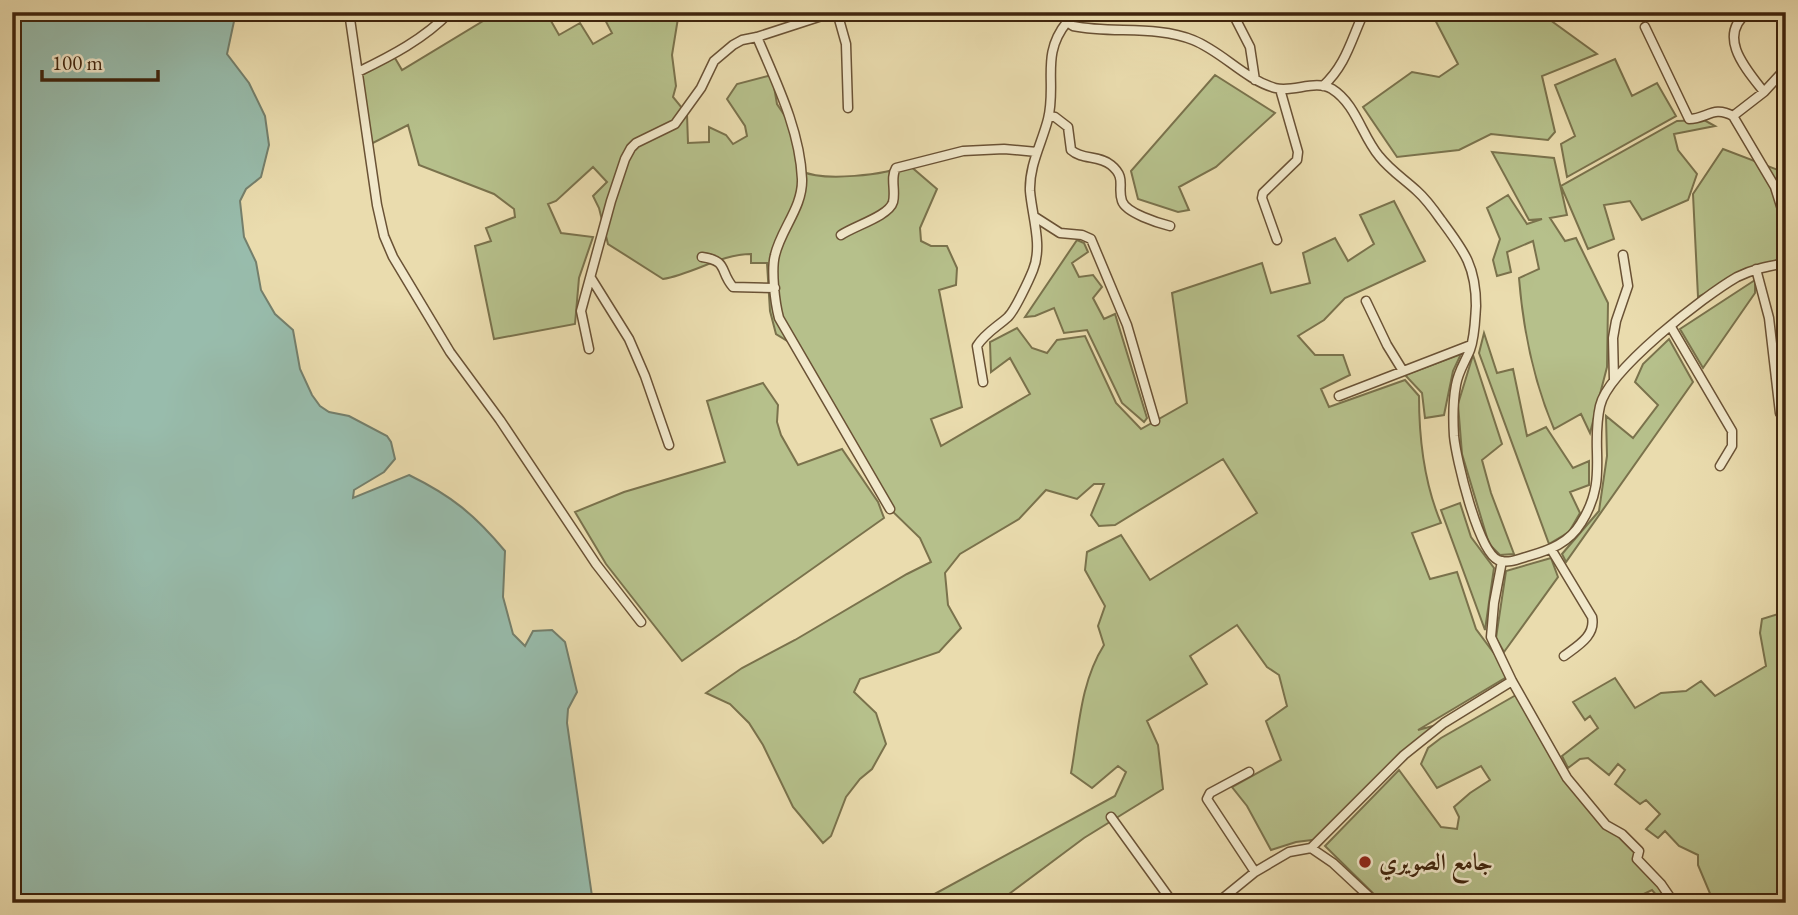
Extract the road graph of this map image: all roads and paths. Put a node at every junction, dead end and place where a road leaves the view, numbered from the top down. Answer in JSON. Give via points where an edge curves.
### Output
{"nodes":[{"id":1,"x":349,"y":12,"type":"edge"},
{"id":2,"x":450,"y":12,"type":"edge"},
{"id":3,"x":835,"y":12,"type":"edge"},
{"id":4,"x":1063,"y":12,"type":"edge"},
{"id":5,"x":1232,"y":12,"type":"edge"},
{"id":6,"x":1364,"y":12,"type":"edge"},
{"id":7,"x":1748,"y":12,"type":"edge"},
{"id":8,"x":1068,"y":22,"type":"junction"},
{"id":9,"x":1645,"y":27,"type":"dead end"},
{"id":10,"x":757,"y":37,"type":"junction"},
{"id":11,"x":1786,"y":68,"type":"edge"},
{"id":12,"x":358,"y":72,"type":"junction"},
{"id":13,"x":1255,"y":80,"type":"junction"},
{"id":14,"x":1323,"y":86,"type":"junction"},
{"id":15,"x":1280,"y":89,"type":"junction"},
{"id":16,"x":1764,"y":92,"type":"junction"},
{"id":17,"x":848,"y":108,"type":"dead end"},
{"id":18,"x":1049,"y":116,"type":"junction"},
{"id":19,"x":1733,"y":116,"type":"junction"},
{"id":20,"x":1037,"y":152,"type":"junction"},
{"id":21,"x":1035,"y":217,"type":"junction"},
{"id":22,"x":1786,"y":222,"type":"edge"},
{"id":23,"x":1170,"y":226,"type":"dead end"},
{"id":24,"x":841,"y":235,"type":"dead end"},
{"id":25,"x":1277,"y":240,"type":"dead end"},
{"id":26,"x":1623,"y":255,"type":"dead end"},
{"id":27,"x":702,"y":257,"type":"dead end"},
{"id":28,"x":1786,"y":263,"type":"edge"},
{"id":29,"x":1756,"y":268,"type":"junction"},
{"id":30,"x":591,"y":278,"type":"junction"},
{"id":31,"x":775,"y":288,"type":"junction"},
{"id":32,"x":1366,"y":300,"type":"dead end"},
{"id":33,"x":1671,"y":327,"type":"junction"},
{"id":34,"x":1471,"y":345,"type":"junction"},
{"id":35,"x":589,"y":349,"type":"dead end"},
{"id":36,"x":1403,"y":370,"type":"junction"},
{"id":37,"x":1614,"y":380,"type":"junction"},
{"id":38,"x":983,"y":382,"type":"dead end"},
{"id":39,"x":1339,"y":396,"type":"dead end"},
{"id":40,"x":1780,"y":413,"type":"dead end"},
{"id":41,"x":1155,"y":421,"type":"dead end"},
{"id":42,"x":669,"y":445,"type":"dead end"},
{"id":43,"x":1720,"y":466,"type":"dead end"},
{"id":44,"x":890,"y":509,"type":"dead end"},
{"id":45,"x":1551,"y":549,"type":"junction"},
{"id":46,"x":1502,"y":561,"type":"junction"},
{"id":47,"x":641,"y":622,"type":"dead end"},
{"id":48,"x":1564,"y":656,"type":"dead end"},
{"id":49,"x":1512,"y":681,"type":"junction"},
{"id":50,"x":1249,"y":772,"type":"dead end"},
{"id":51,"x":1111,"y":817,"type":"dead end"},
{"id":52,"x":1311,"y":848,"type":"junction"},
{"id":53,"x":1255,"y":872,"type":"junction"},
{"id":54,"x":1371,"y":901,"type":"edge"},
{"id":55,"x":1173,"y":903,"type":"edge"},
{"id":56,"x":1217,"y":903,"type":"edge"},
{"id":57,"x":1674,"y":903,"type":"edge"}],
"edges":[{"from":1,"to":12,"type":"street"},
{"from":2,"to":12,"type":"street","via":[[413,43]]},
{"from":3,"to":10,"type":"street"},
{"from":3,"to":17,"type":"street","via":[[846,44]]},
{"from":4,"to":8,"type":"street"},
{"from":5,"to":13,"type":"street","via":[[1250,47]]},
{"from":6,"to":14,"type":"street","via":[[1345,60]]},
{"from":7,"to":16,"type":"street","via":[[1733,31],[1736,49]]},
{"from":8,"to":13,"type":"street","via":[[1085,28],[1193,40]]},
{"from":8,"to":18,"type":"street","via":[[1051,54]]},
{"from":9,"to":19,"type":"street","via":[[1689,119],[1712,111]]},
{"from":10,"to":30,"type":"street","via":[[733,45],[714,61],[701,89],[675,124],[631,148],[611,201]]},
{"from":10,"to":31,"type":"street","via":[[795,131],[802,180],[775,254]]},
{"from":11,"to":16,"type":"street"},
{"from":12,"to":47,"type":"street","via":[[377,205],[393,257],[450,352]]},
{"from":13,"to":15,"type":"street"},
{"from":14,"to":15,"type":"street"},
{"from":14,"to":34,"type":"street","via":[[1341,97],[1377,154],[1419,192],[1466,254],[1476,292]]},
{"from":15,"to":25,"type":"street","via":[[1298,152],[1297,160],[1263,193]]},
{"from":16,"to":19,"type":"street"},
{"from":18,"to":20,"type":"street"},
{"from":18,"to":23,"type":"street","via":[[1068,127],[1071,150],[1113,166],[1128,209]]},
{"from":19,"to":22,"type":"street","via":[[1775,187]]},
{"from":20,"to":21,"type":"street","via":[[1030,179]]},
{"from":20,"to":24,"type":"street","via":[[963,151],[896,168],[893,204]]},
{"from":21,"to":38,"type":"street","via":[[1033,270],[1008,317],[977,346]]},
{"from":21,"to":41,"type":"street","via":[[1060,233],[1091,239],[1127,325]]},
{"from":26,"to":37,"type":"street","via":[[1628,286],[1613,338]]},
{"from":27,"to":31,"type":"street","via":[[721,263],[729,284],[736,288]]},
{"from":28,"to":29,"type":"street"},
{"from":29,"to":33,"type":"street","via":[[1722,286]]},
{"from":29,"to":40,"type":"street","via":[[1769,318]]},
{"from":30,"to":35,"type":"street","via":[[581,311]]},
{"from":30,"to":42,"type":"street","via":[[629,339]]},
{"from":31,"to":44,"type":"street","via":[[779,318]]},
{"from":32,"to":36,"type":"street"},
{"from":33,"to":37,"type":"street"},
{"from":33,"to":43,"type":"street","via":[[1732,431],[1732,446]]},
{"from":34,"to":36,"type":"street"},
{"from":34,"to":46,"type":"street","via":[[1456,385],[1455,447],[1485,547]]},
{"from":36,"to":39,"type":"street"},
{"from":37,"to":45,"type":"street","via":[[1600,403],[1599,471],[1590,506],[1574,533]]},
{"from":45,"to":46,"type":"street"},
{"from":45,"to":48,"type":"street","via":[[1594,625],[1584,641]]},
{"from":46,"to":49,"type":"street","via":[[1491,637]]},
{"from":49,"to":52,"type":"street","via":[[1444,723],[1404,755]]},
{"from":49,"to":57,"type":"street","via":[[1567,778],[1606,825],[1639,851],[1637,859]]},
{"from":50,"to":53,"type":"street","via":[[1207,799]]},
{"from":51,"to":55,"type":"street"},
{"from":52,"to":53,"type":"street","via":[[1289,852]]},
{"from":52,"to":54,"type":"street"},
{"from":53,"to":56,"type":"street"}]}
